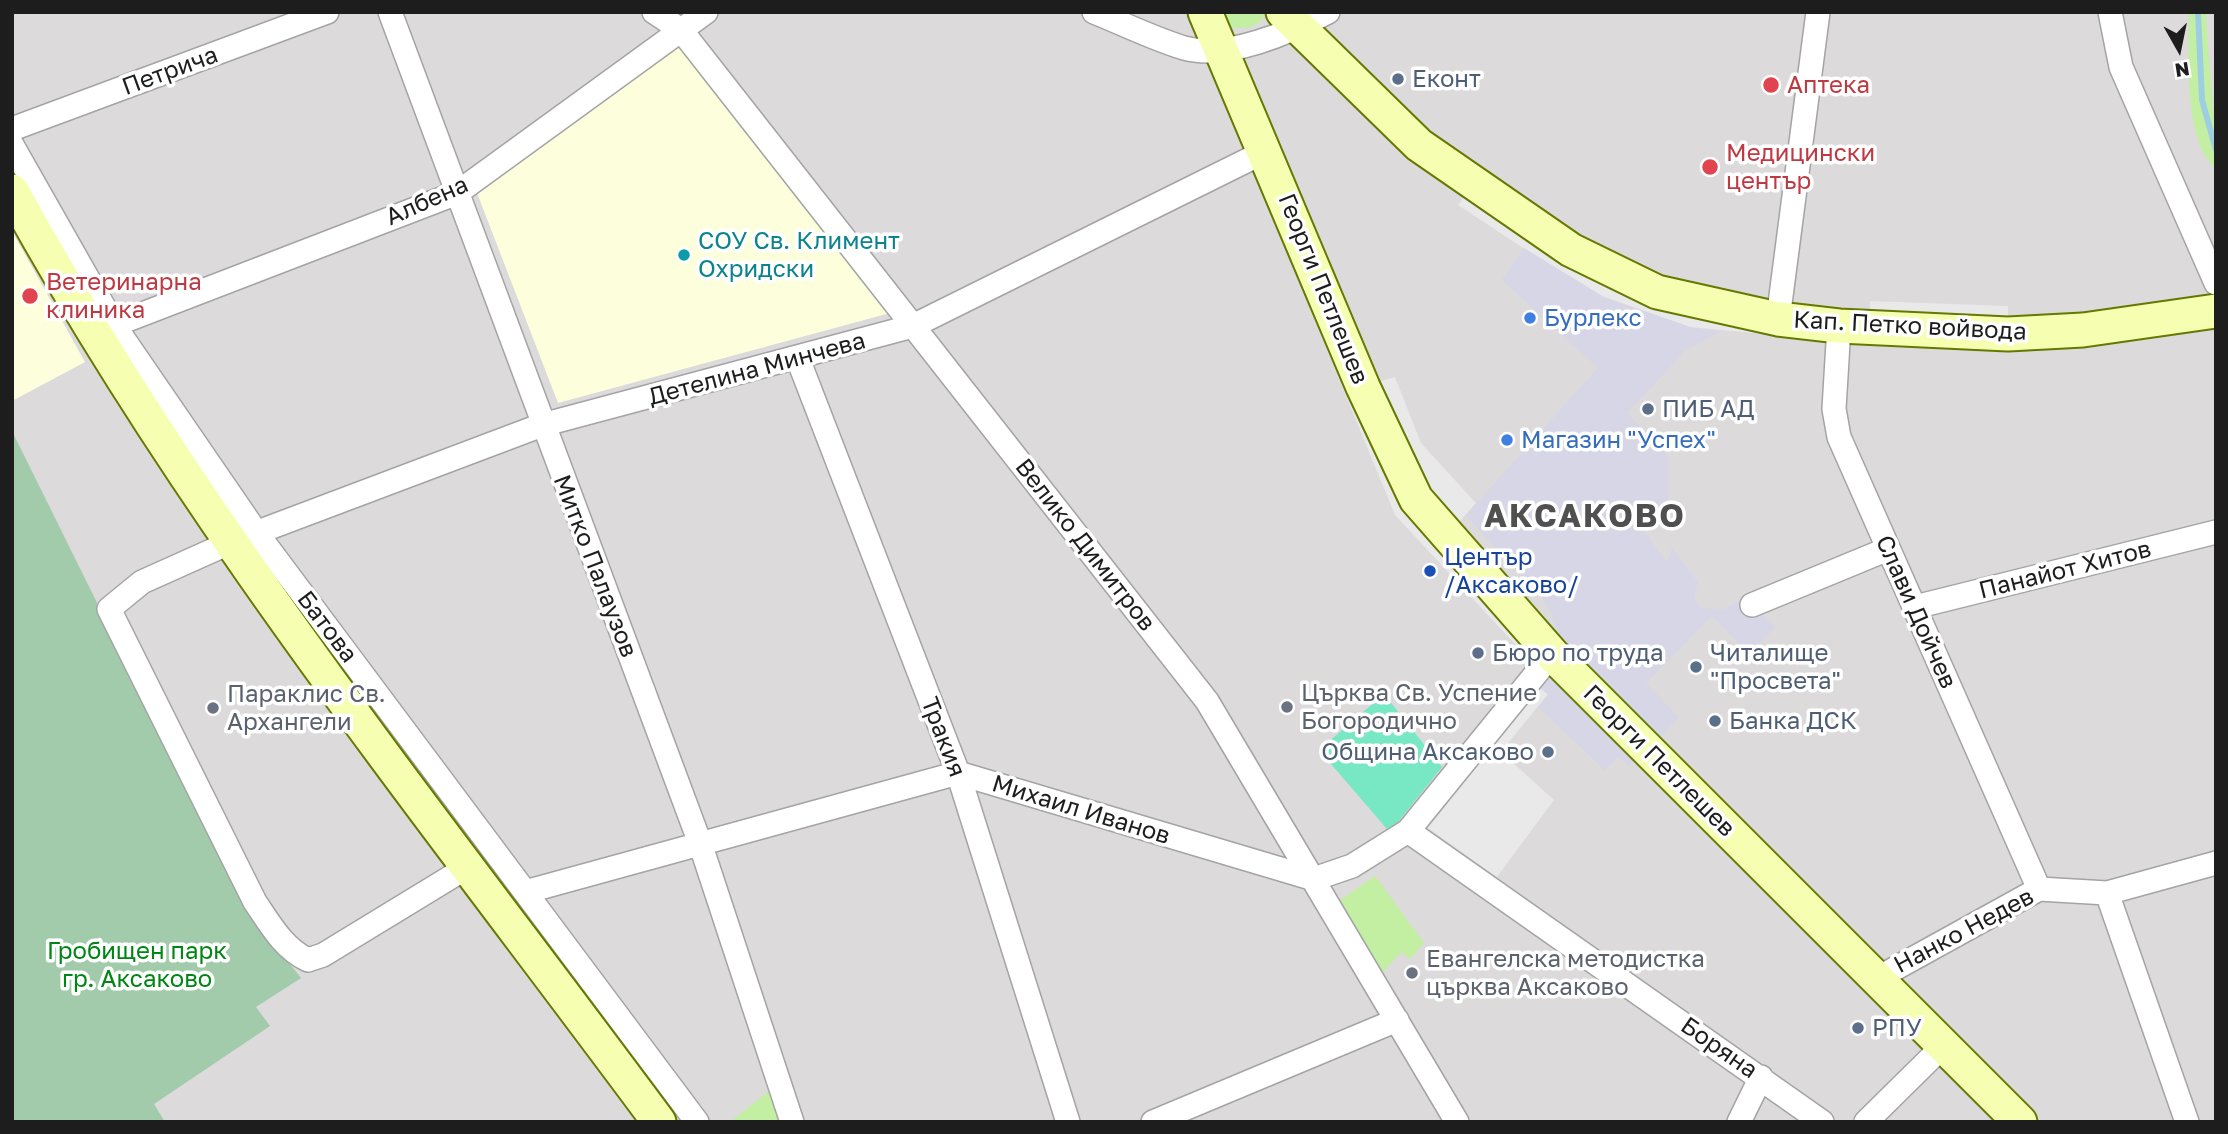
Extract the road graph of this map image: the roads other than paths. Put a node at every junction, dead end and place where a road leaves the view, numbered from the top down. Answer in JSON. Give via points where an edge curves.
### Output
{"nodes":[{"id":1,"x":327,"y":12,"type":"edge"},
{"id":2,"x":390,"y":12,"type":"edge"},
{"id":3,"x":654,"y":12,"type":"edge"},
{"id":4,"x":706,"y":12,"type":"edge"},
{"id":5,"x":1094,"y":12,"type":"edge"},
{"id":6,"x":1205,"y":12,"type":"edge"},
{"id":7,"x":1328,"y":12,"type":"edge"},
{"id":8,"x":1818,"y":12,"type":"edge"},
{"id":9,"x":2110,"y":12,"type":"edge"},
{"id":10,"x":1291,"y":20,"type":"edge"},
{"id":11,"x":681,"y":30,"type":"junction"},
{"id":12,"x":1222,"y":51,"type":"junction"},
{"id":13,"x":12,"y":129,"type":"edge"},
{"id":14,"x":12,"y":145,"type":"edge"},
{"id":15,"x":1266,"y":152,"type":"junction"},
{"id":16,"x":12,"y":191,"type":"edge"},
{"id":17,"x":457,"y":193,"type":"junction"},
{"id":18,"x":2216,"y":283,"type":"edge"},
{"id":19,"x":2216,"y":311,"type":"edge"},
{"id":20,"x":1778,"y":318,"type":"junction"},
{"id":21,"x":114,"y":325,"type":"junction"},
{"id":22,"x":913,"y":326,"type":"junction"},
{"id":23,"x":1839,"y":326,"type":"junction"},
{"id":24,"x":798,"y":359,"type":"junction"},
{"id":25,"x":542,"y":425,"type":"junction"},
{"id":26,"x":2216,"y":532,"type":"edge"},
{"id":27,"x":242,"y":537,"type":"junction"},
{"id":28,"x":1888,"y":549,"type":"junction"},
{"id":29,"x":1752,"y":605,"type":"dead end"},
{"id":30,"x":1915,"y":607,"type":"junction"},
{"id":31,"x":1552,"y":654,"type":"junction"},
{"id":32,"x":958,"y":773,"type":"junction"},
{"id":33,"x":1408,"y":831,"type":"junction"},
{"id":34,"x":700,"y":843,"type":"junction"},
{"id":35,"x":2216,"y":863,"type":"edge"},
{"id":36,"x":469,"y":866,"type":"junction"},
{"id":37,"x":1314,"y":879,"type":"junction"},
{"id":38,"x":2039,"y":889,"type":"junction"},
{"id":39,"x":525,"y":892,"type":"junction"},
{"id":40,"x":2107,"y":893,"type":"junction"},
{"id":41,"x":1878,"y":978,"type":"junction"},
{"id":42,"x":1397,"y":1020,"type":"junction"},
{"id":43,"x":1944,"y":1045,"type":"junction"},
{"id":44,"x":1761,"y":1077,"type":"junction"},
{"id":45,"x":659,"y":1122,"type":"edge"},
{"id":46,"x":697,"y":1122,"type":"edge"},
{"id":47,"x":792,"y":1122,"type":"edge"},
{"id":48,"x":1068,"y":1122,"type":"edge"},
{"id":49,"x":1153,"y":1122,"type":"edge"},
{"id":50,"x":1457,"y":1122,"type":"edge"},
{"id":51,"x":1739,"y":1122,"type":"edge"},
{"id":52,"x":1822,"y":1122,"type":"edge"},
{"id":53,"x":1866,"y":1122,"type":"edge"},
{"id":54,"x":2020,"y":1122,"type":"edge"},
{"id":55,"x":2187,"y":1122,"type":"edge"}],
"edges":[{"from":1,"to":13,"type":"street","name":"Петрича"},
{"from":2,"to":17,"type":"street","name":"Митко Палаузов"},
{"from":3,"to":11,"type":"street","name":"Велико Димитров"},
{"from":4,"to":11,"type":"street","name":"Албена"},
{"from":5,"to":12,"type":"street","via":[[1186,49]]},
{"from":6,"to":12,"type":"main road","name":"Георги Петлешев"},
{"from":7,"to":10,"type":"street"},
{"from":8,"to":20,"type":"street"},
{"from":9,"to":18,"type":"street","via":[[2120,67]]},
{"from":10,"to":12,"type":"street"},
{"from":10,"to":20,"type":"main road","name":"Кап. Петко войвода","via":[[1419,145],[1571,250],[1657,292]]},
{"from":11,"to":17,"type":"street","name":"Албена"},
{"from":11,"to":22,"type":"street","name":"Велико Димитров"},
{"from":12,"to":15,"type":"main road","name":"Георги Петлешев"},
{"from":14,"to":21,"type":"street","name":"Батова"},
{"from":15,"to":22,"type":"street","name":"Детелина Минчева"},
{"from":15,"to":31,"type":"main road","name":"Георги Петлешев","via":[[1363,387],[1416,499]]},
{"from":16,"to":27,"type":"main road","via":[[79,309]]},
{"from":17,"to":21,"type":"street","name":"Албена"},
{"from":17,"to":25,"type":"street","name":"Митко Палаузов"},
{"from":19,"to":23,"type":"main road","name":"Кап. Петко войвода","via":[[2083,330],[2008,334]]},
{"from":20,"to":23,"type":"main road","name":"Кап. Петко войвода"},
{"from":21,"to":27,"type":"street","name":"Батова"},
{"from":22,"to":24,"type":"street","name":"Детелина Минчева"},
{"from":22,"to":37,"type":"street","name":"Велико Димитров","via":[[1207,701]]},
{"from":23,"to":28,"type":"street","name":"Слави Дойчев","via":[[1834,409],[1839,437]]},
{"from":24,"to":25,"type":"street","name":"Детелина Минчева"},
{"from":24,"to":32,"type":"street","name":"Тракия"},
{"from":25,"to":27,"type":"street","name":"Детелина Минчева"},
{"from":25,"to":34,"type":"street","name":"Митко Палаузов"},
{"from":26,"to":30,"type":"street","name":"Панайот Хитов"},
{"from":27,"to":36,"type":"main road"},
{"from":27,"to":36,"type":"street","name":"Детелина Минчева","via":[[142,582],[109,609],[255,902],[280,939],[307,960],[324,955]]},
{"from":27,"to":39,"type":"street","name":"Батова"},
{"from":28,"to":29,"type":"street"},
{"from":28,"to":30,"type":"street","name":"Слави Дойчев"},
{"from":30,"to":38,"type":"street","name":"Слави Дойчев"},
{"from":31,"to":33,"type":"street"},
{"from":31,"to":41,"type":"main road","name":"Георги Петлешев"},
{"from":32,"to":34,"type":"street","name":"Михаил Иванов"},
{"from":32,"to":37,"type":"street","name":"Михаил Иванов"},
{"from":32,"to":48,"type":"street","name":"Тракия"},
{"from":33,"to":37,"type":"street","via":[[1352,866]]},
{"from":33,"to":44,"type":"street","name":"Боряна"},
{"from":34,"to":39,"type":"street","name":"Михаил Иванов"},
{"from":34,"to":47,"type":"street","name":"Митко Палаузов"},
{"from":35,"to":40,"type":"street","name":"Нанко Недев"},
{"from":36,"to":45,"type":"main road"},
{"from":37,"to":42,"type":"street","name":"Велико Димитров"},
{"from":38,"to":40,"type":"street","name":"Нанко Недев"},
{"from":38,"to":41,"type":"street","name":"Нанко Недев"},
{"from":39,"to":46,"type":"street","name":"Батова"},
{"from":40,"to":55,"type":"street"},
{"from":41,"to":43,"type":"main road","name":"Георги Петлешев"},
{"from":42,"to":49,"type":"street"},
{"from":42,"to":50,"type":"street","name":"Велико Димитров"},
{"from":43,"to":53,"type":"street"},
{"from":43,"to":54,"type":"main road","name":"Георги Петлешев"},
{"from":44,"to":51,"type":"street"},
{"from":44,"to":52,"type":"street","name":"Боряна"}]}
